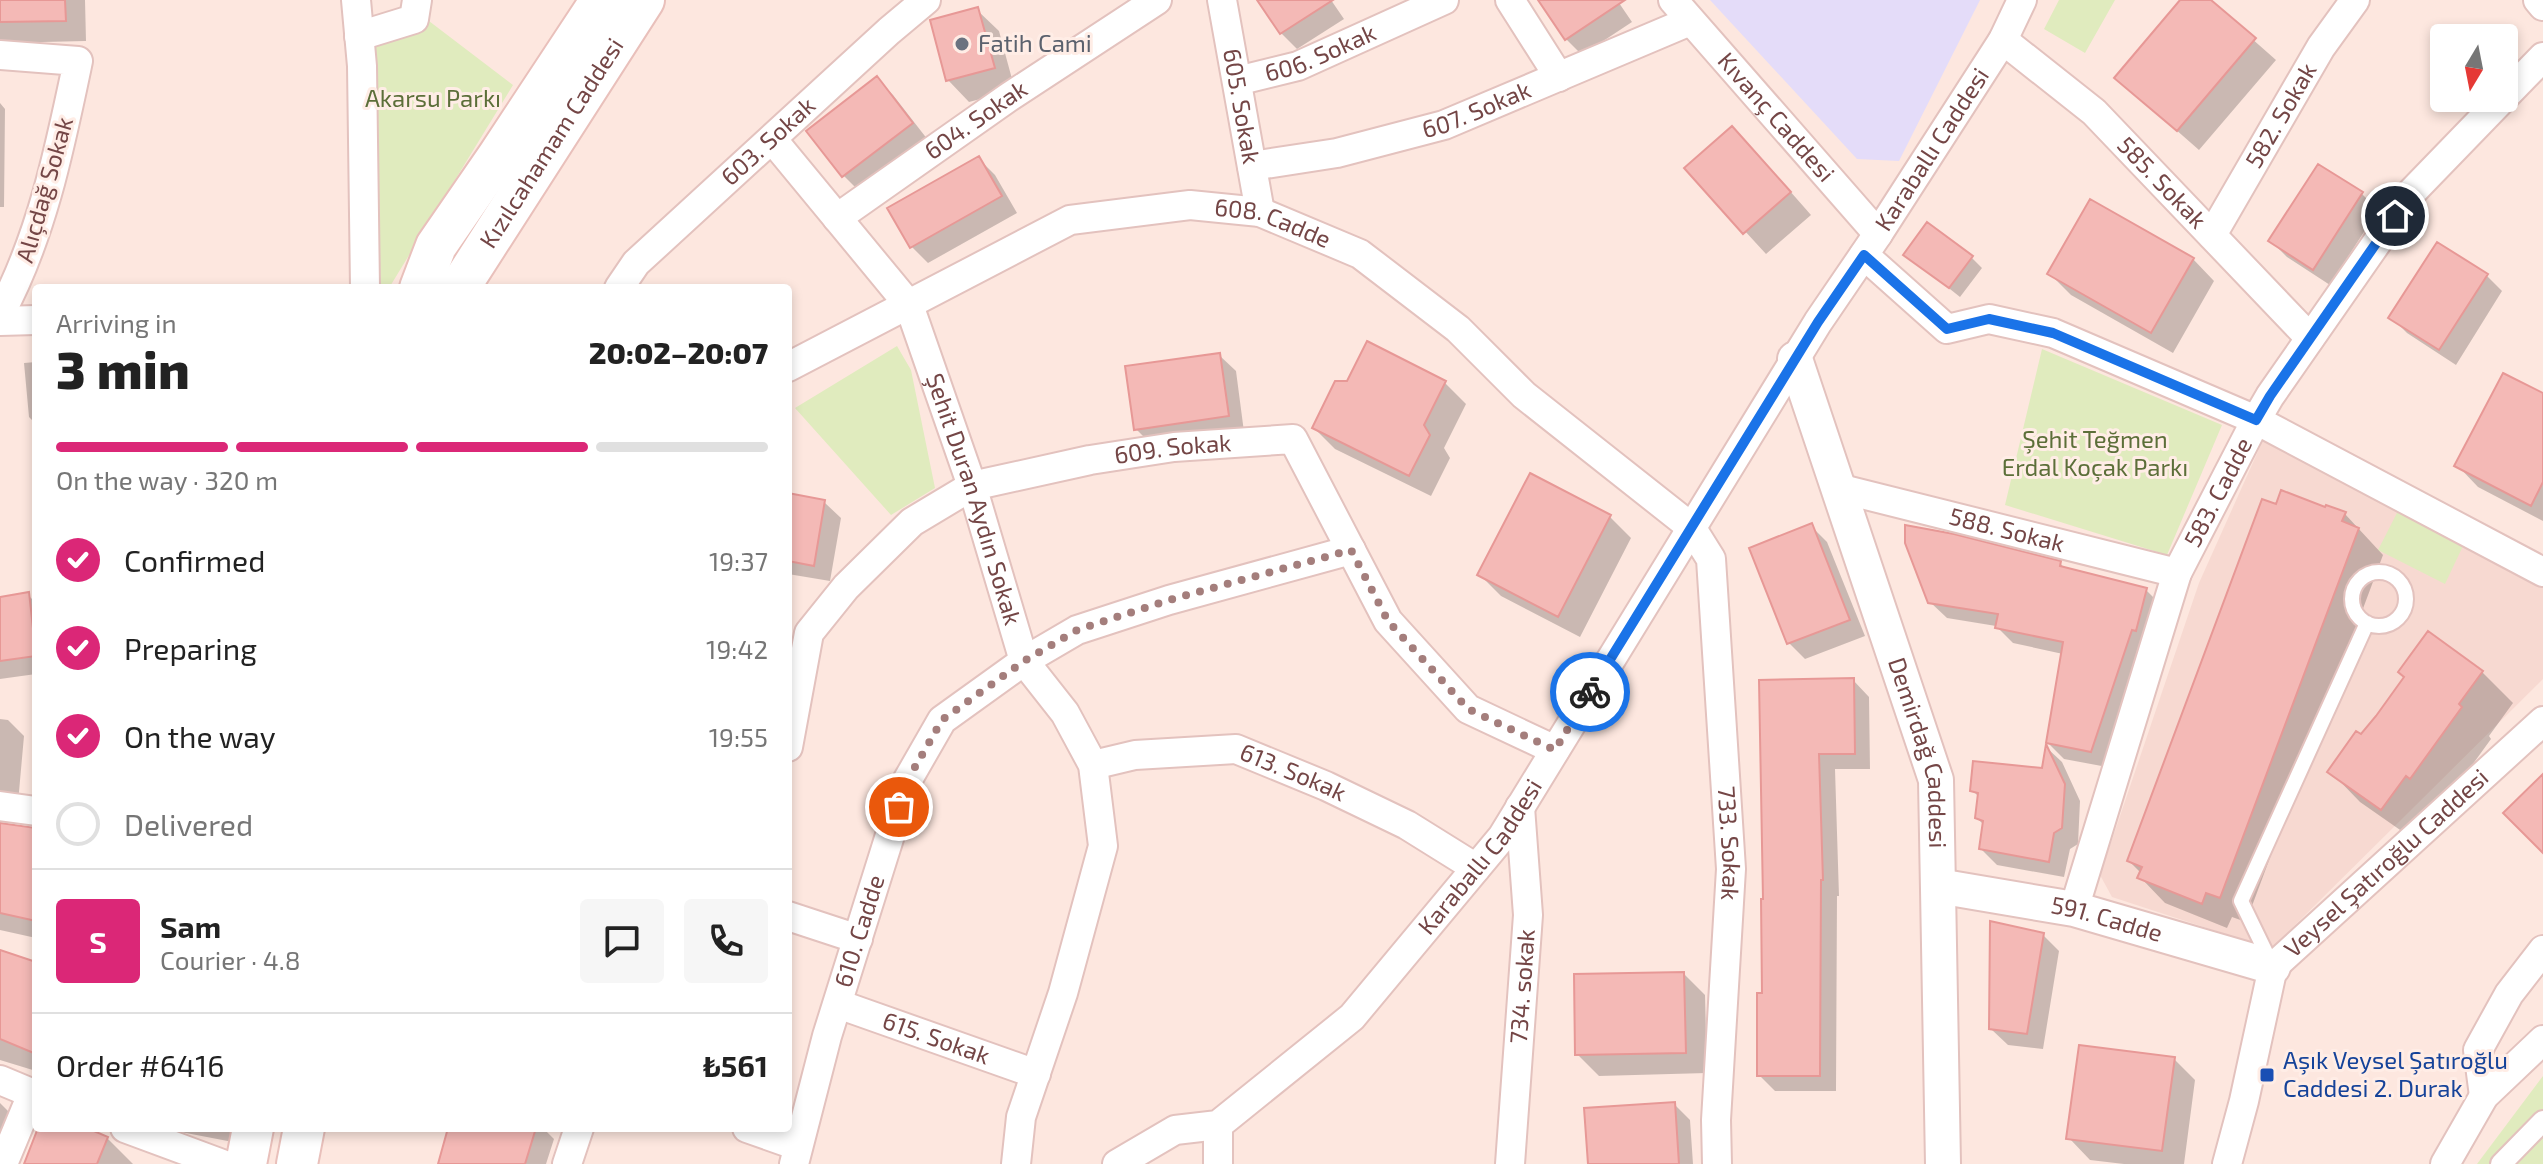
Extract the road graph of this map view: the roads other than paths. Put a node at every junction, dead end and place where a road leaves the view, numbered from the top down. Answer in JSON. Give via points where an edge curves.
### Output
{"nodes":[{"id":1,"x":356,"y":0,"type":"edge"},
{"id":2,"x":417,"y":0,"type":"edge"},
{"id":3,"x":601,"y":0,"type":"edge"},
{"id":4,"x":644,"y":0,"type":"edge"},
{"id":5,"x":926,"y":0,"type":"edge"},
{"id":6,"x":1157,"y":0,"type":"edge"},
{"id":7,"x":1222,"y":0,"type":"edge"},
{"id":8,"x":1444,"y":0,"type":"edge"},
{"id":9,"x":1510,"y":0,"type":"edge"},
{"id":10,"x":2022,"y":0,"type":"edge"},
{"id":11,"x":2355,"y":0,"type":"edge"},
{"id":12,"x":2538,"y":0,"type":"edge"},
{"id":13,"x":2543,"y":6,"type":"edge"},
{"id":14,"x":1682,"y":10,"type":"edge"},
{"id":15,"x":359,"y":36,"type":"junction"},
{"id":16,"x":2003,"y":40,"type":"junction"},
{"id":17,"x":0,"y":55,"type":"edge"},
{"id":18,"x":2543,"y":57,"type":"edge"},
{"id":19,"x":1559,"y":77,"type":"junction"},
{"id":20,"x":1237,"y":81,"type":"junction"},
{"id":21,"x":2518,"y":83,"type":"edge"},
{"id":22,"x":2490,"y":112,"type":"edge"},
{"id":23,"x":772,"y":139,"type":"junction"},
{"id":24,"x":1252,"y":166,"type":"junction"},
{"id":25,"x":1260,"y":212,"type":"junction"},
{"id":26,"x":837,"y":218,"type":"junction"},
{"id":27,"x":2212,"y":235,"type":"junction"},
{"id":28,"x":1871,"y":244,"type":"junction"},
{"id":29,"x":365,"y":284,"type":"edge"},
{"id":30,"x":422,"y":284,"type":"edge"},
{"id":31,"x":462,"y":284,"type":"edge"},
{"id":32,"x":622,"y":284,"type":"edge"},
{"id":33,"x":909,"y":305,"type":"junction"},
{"id":34,"x":0,"y":314,"type":"edge"},
{"id":35,"x":32,"y":320,"type":"edge"},
{"id":36,"x":0,"y":321,"type":"edge"},
{"id":37,"x":2310,"y":338,"type":"junction"},
{"id":38,"x":1795,"y":359,"type":"junction"},
{"id":39,"x":792,"y":365,"type":"edge"},
{"id":40,"x":2256,"y":420,"type":"junction"},
{"id":41,"x":972,"y":486,"type":"junction"},
{"id":42,"x":1838,"y":488,"type":"junction"},
{"id":43,"x":1691,"y":527,"type":"junction"},
{"id":44,"x":1351,"y":550,"type":"junction"},
{"id":45,"x":2543,"y":572,"type":"edge"},
{"id":46,"x":2177,"y":573,"type":"junction"},
{"id":47,"x":2367,"y":623,"type":"dead end"},
{"id":48,"x":1024,"y":661,"type":"junction"},
{"id":49,"x":2543,"y":721,"type":"edge"},
{"id":50,"x":792,"y":725,"type":"edge"},
{"id":51,"x":1555,"y":750,"type":"junction"},
{"id":52,"x":1093,"y":765,"type":"junction"},
{"id":53,"x":0,"y":806,"type":"edge"},
{"id":54,"x":1520,"y":807,"type":"junction"},
{"id":55,"x":32,"y":810,"type":"edge"},
{"id":56,"x":1476,"y":868,"type":"junction"},
{"id":57,"x":1938,"y":886,"type":"junction"},
{"id":58,"x":2074,"y":909,"type":"junction"},
{"id":59,"x":792,"y":917,"type":"edge"},
{"id":60,"x":858,"y":939,"type":"junction"},
{"id":61,"x":2543,"y":950,"type":"edge"},
{"id":62,"x":2273,"y":967,"type":"junction"},
{"id":63,"x":838,"y":1004,"type":"junction"},
{"id":64,"x":2543,"y":1040,"type":"edge"},
{"id":65,"x":1036,"y":1074,"type":"junction"},
{"id":66,"x":0,"y":1080,"type":"edge"},
{"id":67,"x":32,"y":1093,"type":"edge"},
{"id":68,"x":2484,"y":1096,"type":"junction"},
{"id":69,"x":32,"y":1099,"type":"edge"},
{"id":70,"x":2543,"y":1121,"type":"edge"},
{"id":71,"x":1218,"y":1125,"type":"junction"},
{"id":72,"x":136,"y":1132,"type":"edge"},
{"id":73,"x":252,"y":1132,"type":"edge"},
{"id":74,"x":303,"y":1132,"type":"edge"},
{"id":75,"x":578,"y":1132,"type":"edge"},
{"id":76,"x":754,"y":1132,"type":"edge"},
{"id":77,"x":796,"y":1155,"type":"edge"},
{"id":78,"x":3,"y":1164,"type":"edge"},
{"id":79,"x":222,"y":1164,"type":"edge"},
{"id":80,"x":246,"y":1164,"type":"edge"},
{"id":81,"x":297,"y":1164,"type":"edge"},
{"id":82,"x":567,"y":1164,"type":"edge"},
{"id":83,"x":1016,"y":1164,"type":"edge"},
{"id":84,"x":1117,"y":1164,"type":"edge"},
{"id":85,"x":1218,"y":1164,"type":"edge"},
{"id":86,"x":1510,"y":1164,"type":"edge"},
{"id":87,"x":1717,"y":1164,"type":"edge"},
{"id":88,"x":1943,"y":1164,"type":"edge"},
{"id":89,"x":2227,"y":1164,"type":"edge"},
{"id":90,"x":2445,"y":1164,"type":"edge"},
{"id":91,"x":2501,"y":1164,"type":"edge"}],
"edges":[{"from":1,"to":15,"type":"street"},
{"from":2,"to":15,"type":"street","via":[[414,19]]},
{"from":3,"to":30,"type":"main road","name":"Kızılcahamam Caddesi","via":[[436,246]]},
{"from":4,"to":31,"type":"main road","name":"Kızılcahamam Caddesi"},
{"from":5,"to":23,"type":"street","name":"603. Sokak"},
{"from":6,"to":26,"type":"street","name":"604. Sokak"},
{"from":7,"to":20,"type":"street","name":"605. Sokak"},
{"from":8,"to":20,"type":"street","name":"606. Sokak","via":[[1298,66]]},
{"from":9,"to":19,"type":"street"},
{"from":10,"to":16,"type":"street","name":"Karaballı Caddesi"},
{"from":11,"to":27,"type":"street","name":"582. Sokak","via":[[2321,47]]},
{"from":12,"to":13,"type":"street"},
{"from":14,"to":19,"type":"street","name":"607. Sokak"},
{"from":14,"to":28,"type":"street","name":"Kıvanç Caddesi"},
{"from":15,"to":29,"type":"street"},
{"from":16,"to":27,"type":"street","name":"585. Sokak","via":[[2094,112]]},
{"from":16,"to":28,"type":"street","name":"Karaballı Caddesi"},
{"from":17,"to":34,"type":"street","name":"Alıçdağ Sokak","via":[[78,61],[57,161],[19,279]]},
{"from":18,"to":21,"type":"street","name":"583. Cadde"},
{"from":19,"to":24,"type":"street","name":"607. Sokak","via":[[1444,125],[1337,153]]},
{"from":20,"to":24,"type":"street","name":"605. Sokak"},
{"from":22,"to":37,"type":"street","name":"583. Cadde","via":[[2412,192]]},
{"from":23,"to":26,"type":"street","name":"Şehit Duran Aydın Sokak"},
{"from":23,"to":32,"type":"street","name":"603. Sokak","via":[[636,263]]},
{"from":24,"to":25,"type":"street","name":"605. Sokak"},
{"from":25,"to":33,"type":"street","name":"608. Cadde","via":[[1190,205],[1070,220]]},
{"from":25,"to":43,"type":"street","name":"608. Cadde","via":[[1360,254],[1458,329],[1524,395]]},
{"from":26,"to":33,"type":"street","name":"Şehit Duran Aydın Sokak"},
{"from":27,"to":37,"type":"street","name":"585. Sokak"},
{"from":28,"to":38,"type":"street","name":"Karaballı Caddesi"},
{"from":28,"to":40,"type":"street","name":"Kıvanç Caddesi","via":[[1947,329],[1989,319],[2053,333]]},
{"from":33,"to":39,"type":"street","name":"608. Cadde"},
{"from":33,"to":41,"type":"street","name":"Şehit Duran Aydın Sokak"},
{"from":35,"to":36,"type":"street"},
{"from":37,"to":40,"type":"street","name":"583. Cadde"},
{"from":38,"to":42,"type":"street","name":"Demirdağ Caddesi"},
{"from":38,"to":43,"type":"street","name":"Karaballı Caddesi"},
{"from":40,"to":45,"type":"street"},
{"from":40,"to":46,"type":"street","name":"583. Cadde"},
{"from":41,"to":44,"type":"street","name":"609. Sokak","via":[[1146,451],[1293,439]]},
{"from":41,"to":48,"type":"street","name":"Şehit Duran Aydın Sokak"},
{"from":41,"to":50,"type":"street","name":"609. Sokak","via":[[912,522],[846,587],[809,633]]},
{"from":42,"to":46,"type":"street","name":"588. Sokak"},
{"from":42,"to":57,"type":"street","name":"Demirdağ Caddesi","via":[[1936,780]]},
{"from":43,"to":51,"type":"street","name":"Karaballı Caddesi"},
{"from":43,"to":87,"type":"street","name":"733. Sokak","via":[[1711,559],[1731,869]]},
{"from":44,"to":48,"type":"street","name":"610. Cadde","via":[[1077,630]]},
{"from":44,"to":51,"type":"street","name":"609. Sokak","via":[[1388,621],[1468,709]]},
{"from":46,"to":58,"type":"street","name":"583. Cadde"},
{"from":47,"to":62,"type":"lane","via":[[2241,901]]},
{"from":48,"to":52,"type":"street","name":"Şehit Duran Aydın Sokak","via":[[1065,713]]},
{"from":48,"to":60,"type":"street","name":"610. Cadde","via":[[942,720],[907,781]]},
{"from":49,"to":62,"type":"street","name":"Veysel Şatıroğlu Caddesi"},
{"from":51,"to":54,"type":"street","name":"Karaballı Caddesi"},
{"from":52,"to":56,"type":"street","name":"613. Sokak","via":[[1135,755],[1236,749],[1407,825]]},
{"from":52,"to":65,"type":"street","name":"Şehit Duran Aydın Sokak","via":[[1103,846]]},
{"from":53,"to":55,"type":"street"},
{"from":54,"to":56,"type":"street","name":"Karaballı Caddesi"},
{"from":54,"to":86,"type":"street","name":"734. sokak","via":[[1528,915]]},
{"from":56,"to":71,"type":"street","name":"Karaballı Caddesi","via":[[1352,1017]]},
{"from":57,"to":58,"type":"street","name":"591. Cadde"},
{"from":57,"to":88,"type":"street","name":"Demirdağ Caddesi"},
{"from":58,"to":62,"type":"street","name":"591. Cadde"},
{"from":59,"to":60,"type":"street"},
{"from":60,"to":63,"type":"street","name":"610. Cadde"},
{"from":61,"to":68,"type":"street","via":[[2509,994],[2478,1050]]},
{"from":62,"to":89,"type":"street","name":"Veysel Şatıroğlu Caddesi"},
{"from":63,"to":65,"type":"street","name":"615. Sokak"},
{"from":63,"to":77,"type":"street","name":"610. Cadde"},
{"from":64,"to":68,"type":"street"},
{"from":65,"to":83,"type":"street","name":"Şehit Duran Aydın Sokak","via":[[1021,1117]]},
{"from":66,"to":67,"type":"street"},
{"from":68,"to":90,"type":"street"},
{"from":69,"to":78,"type":"street"},
{"from":70,"to":91,"type":"street"},
{"from":71,"to":84,"type":"street","via":[[1175,1130]]},
{"from":71,"to":85,"type":"street"},
{"from":72,"to":79,"type":"street"},
{"from":73,"to":80,"type":"main road"},
{"from":74,"to":81,"type":"main road"},
{"from":75,"to":82,"type":"street"},
{"from":76,"to":77,"type":"street"}]}
